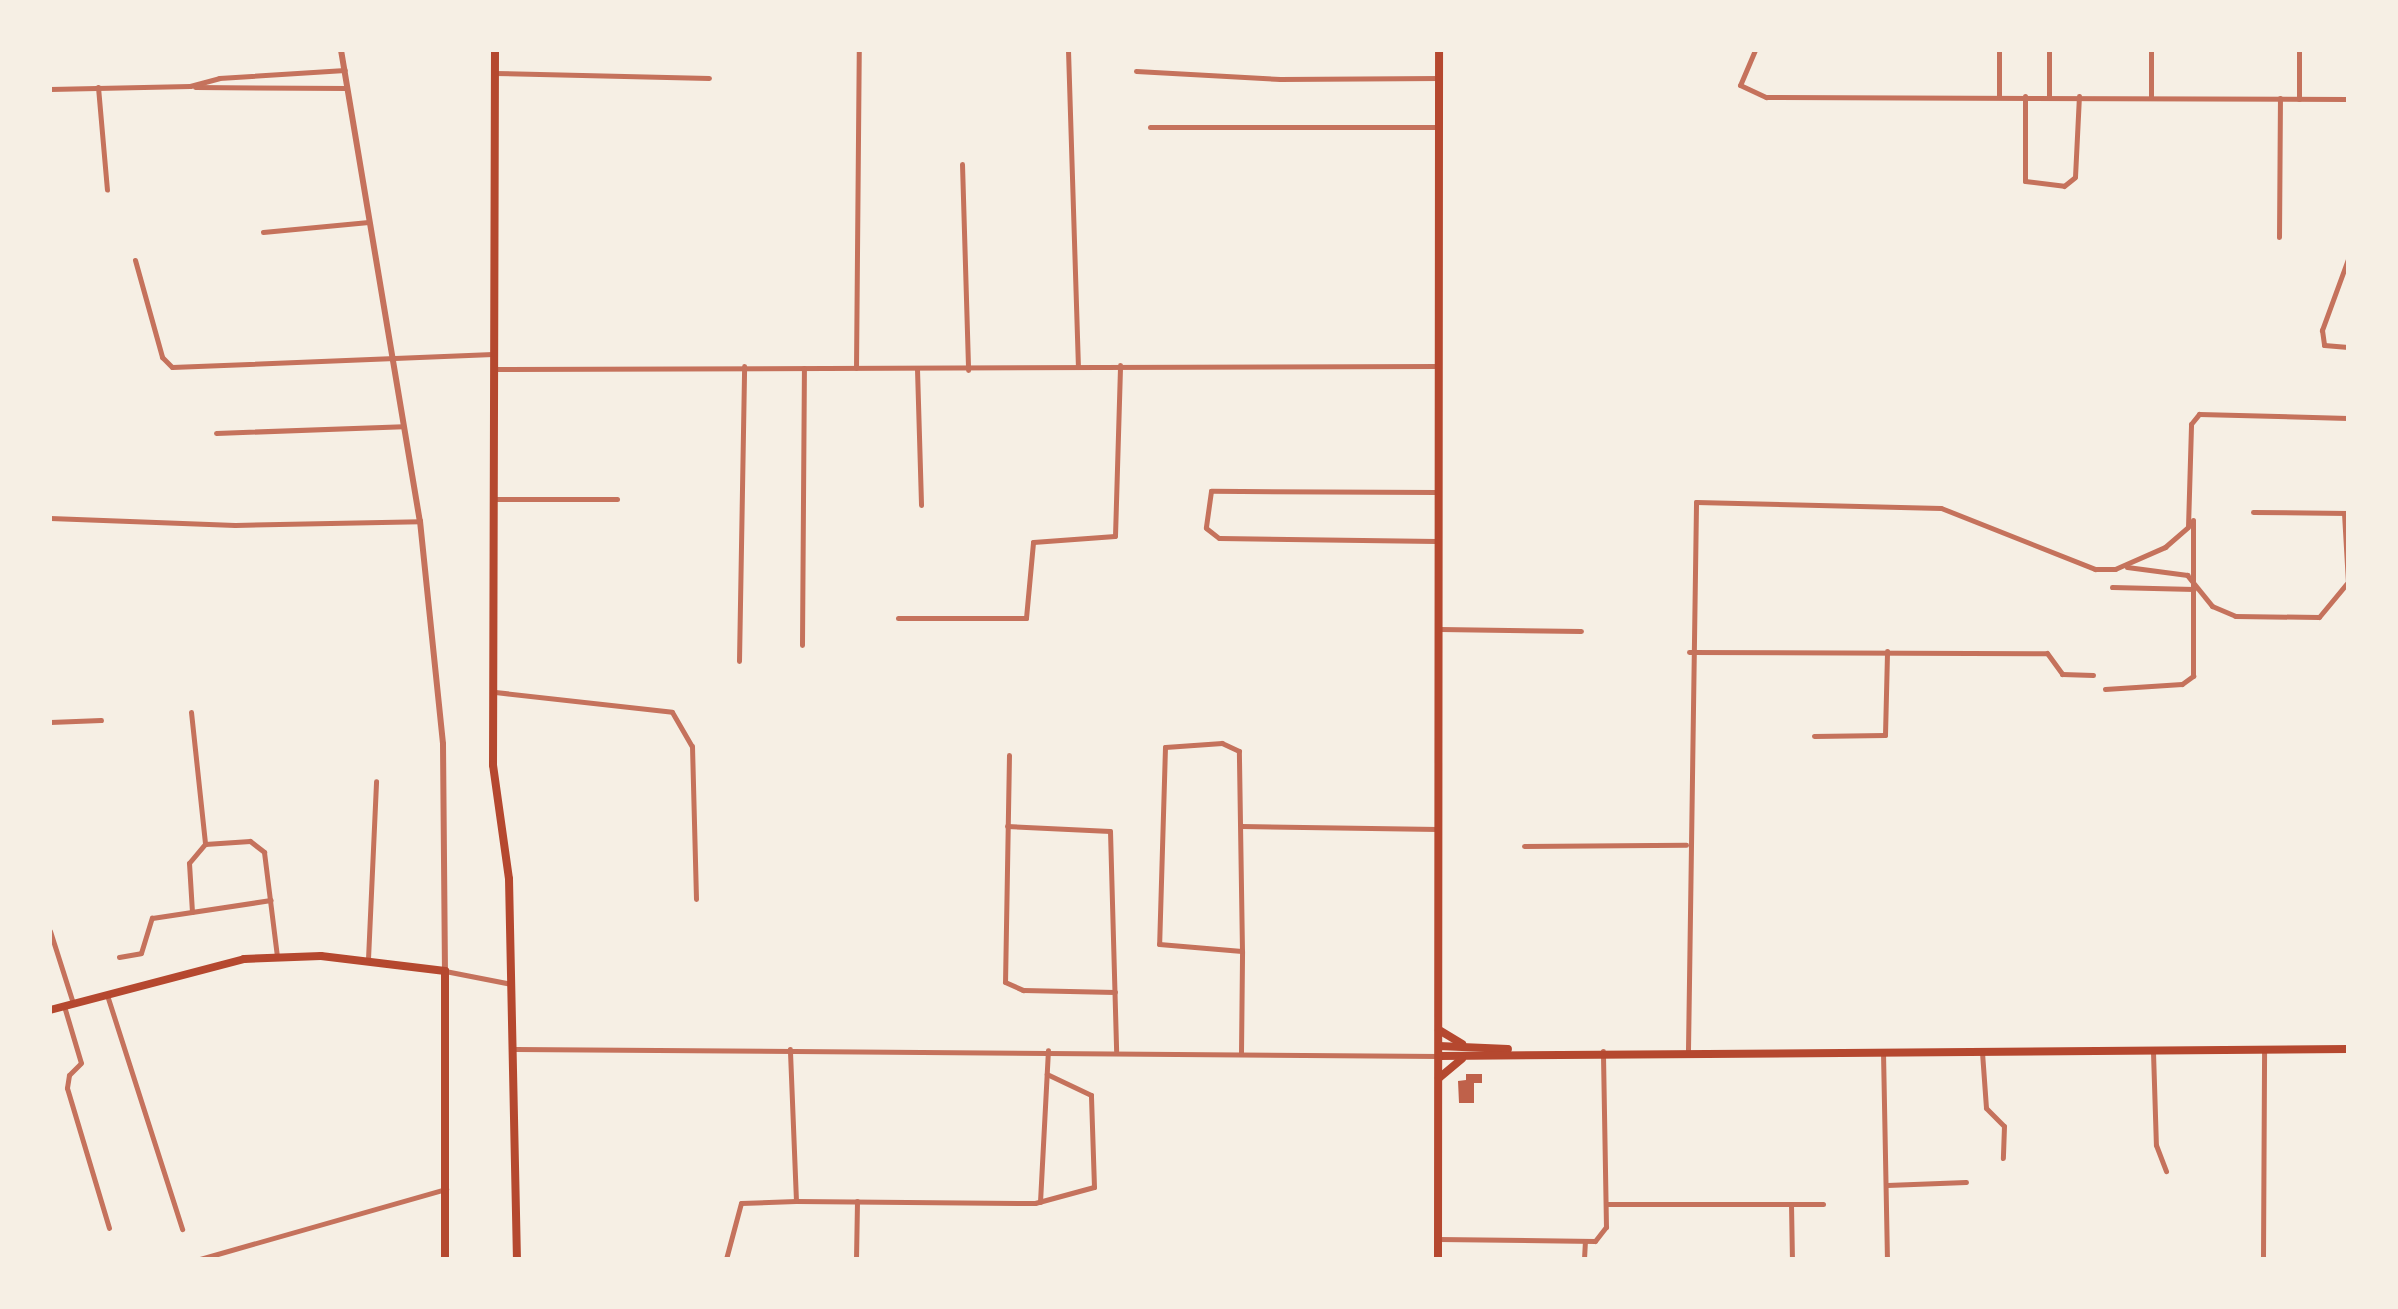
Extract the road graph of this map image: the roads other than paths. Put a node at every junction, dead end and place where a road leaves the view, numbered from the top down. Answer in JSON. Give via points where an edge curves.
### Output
{"nodes":[{"id":1,"x":341,"y":50,"type":"edge"},
{"id":2,"x":494,"y":50,"type":"edge"},
{"id":3,"x":859,"y":50,"type":"edge"},
{"id":4,"x":1068,"y":50,"type":"edge"},
{"id":5,"x":1439,"y":50,"type":"edge"},
{"id":6,"x":1755,"y":50,"type":"edge"},
{"id":7,"x":1999,"y":50,"type":"edge"},
{"id":8,"x":2048,"y":50,"type":"edge"},
{"id":9,"x":2150,"y":50,"type":"edge"},
{"id":10,"x":2299,"y":50,"type":"edge"},
{"id":11,"x":345,"y":70,"type":"junction"},
{"id":12,"x":1136,"y":70,"type":"dead end"},
{"id":13,"x":494,"y":73,"type":"junction"},
{"id":14,"x":709,"y":78,"type":"dead end"},
{"id":15,"x":1440,"y":78,"type":"junction"},
{"id":16,"x":190,"y":86,"type":"junction"},
{"id":17,"x":98,"y":87,"type":"junction"},
{"id":18,"x":347,"y":88,"type":"junction"},
{"id":19,"x":50,"y":89,"type":"edge"},
{"id":20,"x":2000,"y":96,"type":"junction"},
{"id":21,"x":2025,"y":96,"type":"junction"},
{"id":22,"x":2049,"y":96,"type":"junction"},
{"id":23,"x":2079,"y":96,"type":"junction"},
{"id":24,"x":2152,"y":97,"type":"junction"},
{"id":25,"x":2280,"y":98,"type":"junction"},
{"id":26,"x":2300,"y":99,"type":"junction"},
{"id":27,"x":2348,"y":99,"type":"edge"},
{"id":28,"x":1150,"y":127,"type":"dead end"},
{"id":29,"x":1440,"y":127,"type":"junction"},
{"id":30,"x":962,"y":164,"type":"dead end"},
{"id":31,"x":107,"y":190,"type":"dead end"},
{"id":32,"x":372,"y":222,"type":"junction"},
{"id":33,"x":263,"y":232,"type":"dead end"},
{"id":34,"x":2279,"y":238,"type":"dead end"},
{"id":35,"x":2348,"y":259,"type":"edge"},
{"id":36,"x":135,"y":260,"type":"dead end"},
{"id":37,"x":2348,"y":347,"type":"edge"},
{"id":38,"x":393,"y":354,"type":"junction"},
{"id":39,"x":496,"y":354,"type":"junction"},
{"id":40,"x":1120,"y":365,"type":"junction"},
{"id":41,"x":744,"y":366,"type":"junction"},
{"id":42,"x":1078,"y":366,"type":"junction"},
{"id":43,"x":1439,"y":366,"type":"junction"},
{"id":44,"x":804,"y":368,"type":"junction"},
{"id":45,"x":856,"y":368,"type":"junction"},
{"id":46,"x":496,"y":369,"type":"junction"},
{"id":47,"x":916,"y":369,"type":"junction"},
{"id":48,"x":968,"y":370,"type":"junction"},
{"id":49,"x":2348,"y":418,"type":"edge"},
{"id":50,"x":404,"y":426,"type":"junction"},
{"id":51,"x":216,"y":434,"type":"dead end"},
{"id":52,"x":1436,"y":492,"type":"junction"},
{"id":53,"x":494,"y":499,"type":"junction"},
{"id":54,"x":617,"y":499,"type":"dead end"},
{"id":55,"x":921,"y":505,"type":"dead end"},
{"id":56,"x":2193,"y":507,"type":"junction"},
{"id":57,"x":2253,"y":512,"type":"dead end"},
{"id":58,"x":2346,"y":513,"type":"edge"},
{"id":59,"x":50,"y":518,"type":"edge"},
{"id":60,"x":420,"y":521,"type":"junction"},
{"id":61,"x":1436,"y":541,"type":"junction"},
{"id":62,"x":2125,"y":566,"type":"junction"},
{"id":63,"x":2194,"y":580,"type":"junction"},
{"id":64,"x":2348,"y":582,"type":"edge"},
{"id":65,"x":2112,"y":587,"type":"dead end"},
{"id":66,"x":2194,"y":589,"type":"junction"},
{"id":67,"x":898,"y":618,"type":"dead end"},
{"id":68,"x":1437,"y":630,"type":"junction"},
{"id":69,"x":1582,"y":631,"type":"dead end"},
{"id":70,"x":802,"y":645,"type":"dead end"},
{"id":71,"x":1886,"y":651,"type":"junction"},
{"id":72,"x":1689,"y":652,"type":"junction"},
{"id":73,"x":739,"y":661,"type":"dead end"},
{"id":74,"x":2093,"y":675,"type":"dead end"},
{"id":75,"x":2105,"y":689,"type":"dead end"},
{"id":76,"x":494,"y":692,"type":"junction"},
{"id":77,"x":190,"y":712,"type":"dead end"},
{"id":78,"x":100,"y":720,"type":"dead end"},
{"id":79,"x":50,"y":722,"type":"edge"},
{"id":80,"x":1814,"y":736,"type":"dead end"},
{"id":81,"x":1009,"y":756,"type":"dead end"},
{"id":82,"x":376,"y":781,"type":"dead end"},
{"id":83,"x":1007,"y":826,"type":"junction"},
{"id":84,"x":1241,"y":826,"type":"junction"},
{"id":85,"x":1438,"y":829,"type":"junction"},
{"id":86,"x":205,"y":844,"type":"junction"},
{"id":87,"x":1688,"y":845,"type":"junction"},
{"id":88,"x":1524,"y":846,"type":"dead end"},
{"id":89,"x":696,"y":899,"type":"dead end"},
{"id":90,"x":270,"y":900,"type":"junction"},
{"id":91,"x":192,"y":912,"type":"junction"},
{"id":92,"x":50,"y":931,"type":"edge"},
{"id":93,"x":1242,"y":952,"type":"junction"},
{"id":94,"x":277,"y":956,"type":"junction"},
{"id":95,"x":119,"y":957,"type":"dead end"},
{"id":96,"x":368,"y":959,"type":"junction"},
{"id":97,"x":445,"y":970,"type":"junction"},
{"id":98,"x":512,"y":984,"type":"junction"},
{"id":99,"x":106,"y":992,"type":"junction"},
{"id":100,"x":1116,"y":992,"type":"junction"},
{"id":101,"x":69,"y":1004,"type":"junction"},
{"id":102,"x":50,"y":1010,"type":"edge"},
{"id":103,"x":1439,"y":1030,"type":"junction"},
{"id":104,"x":1467,"y":1046,"type":"junction"},
{"id":105,"x":2348,"y":1048,"type":"edge"},
{"id":106,"x":790,"y":1049,"type":"junction"},
{"id":107,"x":1982,"y":1049,"type":"junction"},
{"id":108,"x":2153,"y":1049,"type":"junction"},
{"id":109,"x":2264,"y":1049,"type":"junction"},
{"id":110,"x":515,"y":1050,"type":"junction"},
{"id":111,"x":1048,"y":1050,"type":"junction"},
{"id":112,"x":1688,"y":1050,"type":"junction"},
{"id":113,"x":1883,"y":1050,"type":"junction"},
{"id":114,"x":1439,"y":1051,"type":"junction"},
{"id":115,"x":1603,"y":1051,"type":"junction"},
{"id":116,"x":1116,"y":1052,"type":"junction"},
{"id":117,"x":1240,"y":1052,"type":"junction"},
{"id":118,"x":1528,"y":1052,"type":"junction"},
{"id":119,"x":1468,"y":1057,"type":"junction"},
{"id":120,"x":1046,"y":1074,"type":"junction"},
{"id":121,"x":1439,"y":1078,"type":"junction"},
{"id":122,"x":2003,"y":1158,"type":"dead end"},
{"id":123,"x":2166,"y":1171,"type":"dead end"},
{"id":124,"x":1966,"y":1182,"type":"dead end"},
{"id":125,"x":1886,"y":1185,"type":"junction"},
{"id":126,"x":446,"y":1189,"type":"junction"},
{"id":127,"x":796,"y":1201,"type":"junction"},
{"id":128,"x":857,"y":1201,"type":"junction"},
{"id":129,"x":1040,"y":1202,"type":"junction"},
{"id":130,"x":1606,"y":1204,"type":"junction"},
{"id":131,"x":1791,"y":1204,"type":"junction"},
{"id":132,"x":1822,"y":1204,"type":"dead end"},
{"id":133,"x":109,"y":1228,"type":"dead end"},
{"id":134,"x":182,"y":1230,"type":"dead end"},
{"id":135,"x":1438,"y":1239,"type":"junction"},
{"id":136,"x":1585,"y":1241,"type":"junction"},
{"id":137,"x":238,"y":1247,"type":"junction"},
{"id":138,"x":200,"y":1259,"type":"edge"},
{"id":139,"x":239,"y":1259,"type":"edge"},
{"id":140,"x":444,"y":1259,"type":"edge"},
{"id":141,"x":516,"y":1259,"type":"edge"},
{"id":142,"x":726,"y":1259,"type":"edge"},
{"id":143,"x":856,"y":1259,"type":"edge"},
{"id":144,"x":1438,"y":1259,"type":"edge"},
{"id":145,"x":1584,"y":1259,"type":"edge"},
{"id":146,"x":1792,"y":1259,"type":"edge"},
{"id":147,"x":1887,"y":1259,"type":"edge"},
{"id":148,"x":2263,"y":1259,"type":"edge"}],
"edges":[{"from":1,"to":11,"type":"street"},
{"from":2,"to":13,"type":"main road"},
{"from":3,"to":45,"type":"street"},
{"from":4,"to":42,"type":"street"},
{"from":5,"to":15,"type":"main road"},
{"from":6,"to":20,"type":"street","via":[[1740,86],[1750,94]]},
{"from":7,"to":20,"type":"street"},
{"from":8,"to":22,"type":"street"},
{"from":9,"to":24,"type":"street"},
{"from":10,"to":26,"type":"street"},
{"from":11,"to":16,"type":"street"},
{"from":11,"to":18,"type":"street"},
{"from":12,"to":15,"type":"street","via":[[1280,80]]},
{"from":13,"to":14,"type":"street"},
{"from":13,"to":39,"type":"main road"},
{"from":15,"to":29,"type":"main road"},
{"from":16,"to":17,"type":"street"},
{"from":16,"to":18,"type":"street"},
{"from":17,"to":19,"type":"street"},
{"from":17,"to":31,"type":"street"},
{"from":18,"to":32,"type":"street"},
{"from":20,"to":21,"type":"street"},
{"from":21,"to":22,"type":"street"},
{"from":21,"to":23,"type":"street","via":[[2025,182],[2064,186],[2075,177]]},
{"from":22,"to":23,"type":"street"},
{"from":23,"to":24,"type":"street"},
{"from":24,"to":25,"type":"street"},
{"from":25,"to":26,"type":"street"},
{"from":25,"to":34,"type":"street"},
{"from":26,"to":27,"type":"street"},
{"from":28,"to":29,"type":"street"},
{"from":29,"to":43,"type":"main road"},
{"from":30,"to":48,"type":"street"},
{"from":32,"to":33,"type":"street"},
{"from":32,"to":38,"type":"street"},
{"from":35,"to":37,"type":"street","via":[[2322,330],[2324,344]]},
{"from":36,"to":38,"type":"street","via":[[162,356],[172,367]]},
{"from":38,"to":39,"type":"street"},
{"from":38,"to":50,"type":"street"},
{"from":39,"to":46,"type":"main road"},
{"from":40,"to":42,"type":"street"},
{"from":40,"to":43,"type":"street"},
{"from":40,"to":67,"type":"street","via":[[1116,536],[1033,542],[1026,618]]},
{"from":41,"to":44,"type":"street"},
{"from":41,"to":46,"type":"street"},
{"from":41,"to":73,"type":"street"},
{"from":42,"to":48,"type":"street"},
{"from":43,"to":52,"type":"main road"},
{"from":44,"to":45,"type":"street"},
{"from":44,"to":70,"type":"street"},
{"from":45,"to":47,"type":"street"},
{"from":46,"to":53,"type":"main road"},
{"from":47,"to":48,"type":"street"},
{"from":47,"to":55,"type":"street"},
{"from":49,"to":56,"type":"street","via":[[2200,414],[2191,424]]},
{"from":50,"to":51,"type":"street"},
{"from":50,"to":60,"type":"street"},
{"from":52,"to":61,"type":"main road"},
{"from":52,"to":61,"type":"street","via":[[1211,491],[1206,528],[1219,538]]},
{"from":53,"to":54,"type":"street"},
{"from":53,"to":76,"type":"main road"},
{"from":56,"to":62,"type":"street","via":[[2180,536]]},
{"from":56,"to":63,"type":"street"},
{"from":57,"to":58,"type":"street"},
{"from":58,"to":64,"type":"street"},
{"from":59,"to":60,"type":"street","via":[[235,526]]},
{"from":60,"to":97,"type":"street","via":[[443,744]]},
{"from":61,"to":68,"type":"main road"},
{"from":62,"to":63,"type":"street"},
{"from":62,"to":72,"type":"street","via":[[2095,569],[1941,508],[1703,500],[1693,506]]},
{"from":63,"to":64,"type":"street","via":[[2212,606],[2235,616],[2319,616]]},
{"from":63,"to":66,"type":"street"},
{"from":65,"to":66,"type":"street"},
{"from":66,"to":75,"type":"street","via":[[2193,676],[2182,684]]},
{"from":68,"to":69,"type":"street"},
{"from":68,"to":85,"type":"main road"},
{"from":71,"to":72,"type":"street"},
{"from":71,"to":74,"type":"street","via":[[2047,653],[2062,674]]},
{"from":71,"to":80,"type":"street","via":[[1885,736]]},
{"from":72,"to":87,"type":"street"},
{"from":76,"to":89,"type":"street","via":[[672,712],[692,746]]},
{"from":76,"to":98,"type":"main road","via":[[494,782],[510,880]]},
{"from":77,"to":86,"type":"street"},
{"from":78,"to":79,"type":"street"},
{"from":81,"to":83,"type":"street"},
{"from":82,"to":96,"type":"street"},
{"from":83,"to":100,"type":"street","via":[[1110,831]]},
{"from":83,"to":100,"type":"street","via":[[1005,982],[1023,990]]},
{"from":84,"to":85,"type":"street"},
{"from":84,"to":93,"type":"street"},
{"from":84,"to":93,"type":"street","via":[[1236,745],[1162,748],[1159,944]]},
{"from":85,"to":103,"type":"main road"},
{"from":86,"to":90,"type":"street","via":[[259,846]]},
{"from":86,"to":91,"type":"street","via":[[189,863]]},
{"from":87,"to":88,"type":"street"},
{"from":87,"to":112,"type":"street"},
{"from":90,"to":91,"type":"street"},
{"from":90,"to":94,"type":"street"},
{"from":91,"to":95,"type":"street","via":[[152,918],[142,953]]},
{"from":92,"to":101,"type":"street"},
{"from":93,"to":117,"type":"street"},
{"from":94,"to":96,"type":"main road"},
{"from":94,"to":99,"type":"main road","via":[[217,963]]},
{"from":96,"to":97,"type":"main road"},
{"from":97,"to":98,"type":"street"},
{"from":97,"to":126,"type":"main road"},
{"from":98,"to":110,"type":"main road"},
{"from":99,"to":101,"type":"main road"},
{"from":99,"to":134,"type":"street"},
{"from":100,"to":116,"type":"street"},
{"from":101,"to":102,"type":"main road"},
{"from":101,"to":133,"type":"street","via":[[81,1058],[67,1088]]},
{"from":103,"to":104,"type":"main road"},
{"from":103,"to":114,"type":"main road"},
{"from":104,"to":114,"type":"main road"},
{"from":104,"to":118,"type":"main road"},
{"from":105,"to":109,"type":"main road"},
{"from":106,"to":110,"type":"street"},
{"from":106,"to":111,"type":"street"},
{"from":106,"to":127,"type":"street"},
{"from":107,"to":108,"type":"main road"},
{"from":107,"to":113,"type":"main road"},
{"from":107,"to":122,"type":"street","via":[[1986,1108],[2004,1126]]},
{"from":108,"to":109,"type":"main road"},
{"from":108,"to":123,"type":"street","via":[[2156,1145]]},
{"from":109,"to":148,"type":"street"},
{"from":110,"to":141,"type":"main road"},
{"from":111,"to":116,"type":"street"},
{"from":111,"to":120,"type":"street"},
{"from":112,"to":113,"type":"main road"},
{"from":112,"to":115,"type":"main road"},
{"from":113,"to":125,"type":"street"},
{"from":114,"to":117,"type":"street"},
{"from":114,"to":119,"type":"main road"},
{"from":114,"to":121,"type":"main road"},
{"from":115,"to":118,"type":"main road"},
{"from":115,"to":130,"type":"street"},
{"from":116,"to":117,"type":"street"},
{"from":118,"to":119,"type":"main road"},
{"from":119,"to":121,"type":"main road"},
{"from":120,"to":129,"type":"street"},
{"from":120,"to":129,"type":"street","via":[[1091,1095],[1098,1181]]},
{"from":121,"to":135,"type":"main road"},
{"from":124,"to":125,"type":"street"},
{"from":125,"to":147,"type":"street"},
{"from":126,"to":137,"type":"street"},
{"from":126,"to":140,"type":"main road"},
{"from":127,"to":128,"type":"street"},
{"from":127,"to":142,"type":"street","via":[[741,1203]]},
{"from":128,"to":129,"type":"street"},
{"from":128,"to":143,"type":"street"},
{"from":130,"to":131,"type":"street"},
{"from":130,"to":136,"type":"street","via":[[1606,1226],[1596,1241]]},
{"from":131,"to":132,"type":"street"},
{"from":131,"to":146,"type":"street"},
{"from":135,"to":136,"type":"street"},
{"from":135,"to":144,"type":"main road"},
{"from":136,"to":145,"type":"street"},
{"from":137,"to":138,"type":"street"},
{"from":137,"to":139,"type":"street"}]}
